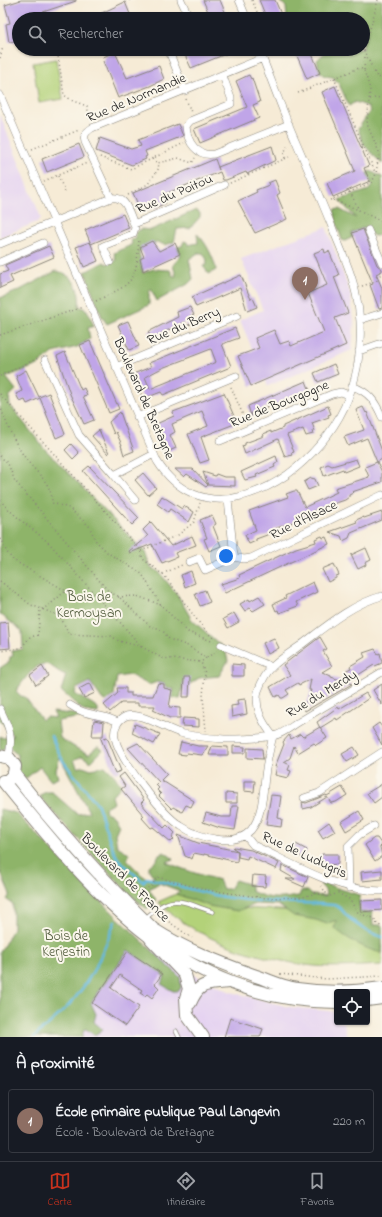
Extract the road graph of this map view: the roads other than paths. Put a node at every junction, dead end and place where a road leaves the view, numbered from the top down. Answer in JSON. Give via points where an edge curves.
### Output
{"nodes":[{"id":1,"x":181,"y":0,"type":"edge"},
{"id":2,"x":239,"y":0,"type":"edge"},
{"id":3,"x":187,"y":12,"type":"edge"},
{"id":4,"x":244,"y":12,"type":"edge"},
{"id":5,"x":171,"y":56,"type":"edge"},
{"id":6,"x":263,"y":58,"type":"joint"},
{"id":7,"x":223,"y":76,"type":"junction"},
{"id":8,"x":184,"y":91,"type":"junction"},
{"id":9,"x":0,"y":95,"type":"edge"},
{"id":10,"x":289,"y":124,"type":"junction"},
{"id":11,"x":224,"y":185,"type":"road end"},
{"id":12,"x":110,"y":198,"type":"junction"},
{"id":13,"x":54,"y":220,"type":"junction"},
{"id":14,"x":134,"y":224,"type":"junction"},
{"id":15,"x":368,"y":230,"type":"dead end"},
{"id":16,"x":43,"y":243,"type":"dead end"},
{"id":17,"x":0,"y":244,"type":"edge"},
{"id":18,"x":0,"y":262,"type":"edge"},
{"id":19,"x":110,"y":262,"type":"dead end"},
{"id":20,"x":382,"y":263,"type":"edge"},
{"id":21,"x":382,"y":313,"type":"edge"},
{"id":22,"x":238,"y":316,"type":"dead end"},
{"id":23,"x":360,"y":320,"type":"junction"},
{"id":24,"x":382,"y":343,"type":"edge"},
{"id":25,"x":360,"y":351,"type":"junction"},
{"id":26,"x":45,"y":360,"type":"road end"},
{"id":27,"x":116,"y":367,"type":"junction"},
{"id":28,"x":236,"y":376,"type":"dead end"},
{"id":29,"x":352,"y":386,"type":"junction"},
{"id":30,"x":349,"y":395,"type":"junction"},
{"id":31,"x":137,"y":417,"type":"junction"},
{"id":32,"x":382,"y":417,"type":"edge"},
{"id":33,"x":220,"y":441,"type":"dead end"},
{"id":34,"x":154,"y":454,"type":"junction"},
{"id":35,"x":114,"y":475,"type":"junction"},
{"id":36,"x":382,"y":495,"type":"edge"},
{"id":37,"x":228,"y":499,"type":"junction"},
{"id":38,"x":135,"y":500,"type":"dead end"},
{"id":39,"x":234,"y":557,"type":"junction"},
{"id":40,"x":189,"y":562,"type":"road end"},
{"id":41,"x":382,"y":596,"type":"edge"},
{"id":42,"x":221,"y":645,"type":"road end"},
{"id":43,"x":272,"y":667,"type":"junction"},
{"id":44,"x":382,"y":672,"type":"edge"},
{"id":45,"x":70,"y":705,"type":"dead end"},
{"id":46,"x":1,"y":712,"type":"edge"},
{"id":47,"x":118,"y":722,"type":"junction"},
{"id":48,"x":273,"y":736,"type":"junction"},
{"id":49,"x":382,"y":752,"type":"edge"},
{"id":50,"x":4,"y":757,"type":"edge"},
{"id":51,"x":14,"y":774,"type":"junction"},
{"id":52,"x":1,"y":781,"type":"edge"},
{"id":53,"x":304,"y":798,"type":"dead end"},
{"id":54,"x":374,"y":826,"type":"dead end"},
{"id":55,"x":245,"y":835,"type":"junction"},
{"id":56,"x":349,"y":888,"type":"junction"},
{"id":57,"x":382,"y":891,"type":"edge"},
{"id":58,"x":213,"y":912,"type":"dead end"},
{"id":59,"x":144,"y":920,"type":"junction"},
{"id":60,"x":151,"y":939,"type":"junction"},
{"id":61,"x":228,"y":982,"type":"junction"},
{"id":62,"x":382,"y":988,"type":"edge"},
{"id":63,"x":382,"y":998,"type":"edge"},
{"id":64,"x":370,"y":1000,"type":"edge"},
{"id":65,"x":334,"y":1002,"type":"edge"},
{"id":66,"x":187,"y":1012,"type":"junction"},
{"id":67,"x":176,"y":1030,"type":"dead end"},
{"id":68,"x":179,"y":1037,"type":"edge"},
{"id":69,"x":203,"y":1037,"type":"edge"}],
"edges":[{"from":1,"to":3,"type":"street"},
{"from":2,"to":4,"type":"street"},
{"from":5,"to":8,"type":"street"},
{"from":6,"to":7,"type":"street","name":"Rue de Normandie"},
{"from":6,"to":10,"type":"street","name":"Boulevard de Bretagne"},
{"from":7,"to":8,"type":"street","name":"Rue de Normandie"},
{"from":7,"to":10,"type":"street","name":"Rue du Poitou","via":[[231,104],[186,126],[198,152],[214,154]]},
{"from":8,"to":12,"type":"street","name":"Rue de Normandie","via":[[92,128],[85,134],[85,142]]},
{"from":9,"to":13,"type":"street","name":"Boulevard de Bretagne"},
{"from":10,"to":23,"type":"street","name":"Boulevard de Bretagne","via":[[349,269]]},
{"from":11,"to":14,"type":"street","name":"Rue du Poitou"},
{"from":12,"to":13,"type":"street","name":"Rue du Poitou"},
{"from":12,"to":14,"type":"street","name":"Rue du Poitou","via":[[120,198],[124,201]]},
{"from":13,"to":17,"type":"street","name":"Rue du Poitou"},
{"from":13,"to":27,"type":"street","name":"Boulevard de Bretagne"},
{"from":14,"to":19,"type":"street","name":"Rue du Poitou","via":[[133,234],[103,246]]},
{"from":15,"to":20,"type":"street"},
{"from":16,"to":18,"type":"street"},
{"from":21,"to":23,"type":"street"},
{"from":22,"to":27,"type":"street","name":"Rue du Berry"},
{"from":23,"to":25,"type":"street","name":"Boulevard de Bretagne"},
{"from":24,"to":25,"type":"street"},
{"from":25,"to":29,"type":"street","name":"Boulevard de Bretagne"},
{"from":26,"to":35,"type":"street","via":[[79,435]]},
{"from":27,"to":31,"type":"street","name":"Boulevard de Bretagne"},
{"from":28,"to":31,"type":"street"},
{"from":29,"to":30,"type":"street","name":"Boulevard de Bretagne"},
{"from":29,"to":32,"type":"street","via":[[370,396]]},
{"from":30,"to":33,"type":"street","name":"Rue de Bourgogne","via":[[341,392],[332,394]]},
{"from":30,"to":37,"type":"street","name":"Boulevard de Bretagne","via":[[333,428],[301,463],[265,488]]},
{"from":31,"to":34,"type":"street","name":"Boulevard de Bretagne"},
{"from":34,"to":35,"type":"street"},
{"from":34,"to":37,"type":"street","name":"Boulevard de Bretagne","via":[[165,473],[187,492],[202,497]]},
{"from":35,"to":38,"type":"street"},
{"from":36,"to":39,"type":"street","name":"Rue d'Alsace","via":[[251,558]]},
{"from":37,"to":39,"type":"street"},
{"from":39,"to":40,"type":"street","name":"Rue d'Alsace","via":[[205,570],[199,558]]},
{"from":41,"to":43,"type":"street","via":[[369,600],[346,614]]},
{"from":42,"to":43,"type":"street"},
{"from":43,"to":48,"type":"street","via":[[261,684],[257,702],[261,718]]},
{"from":44,"to":48,"type":"street","name":"Rue du Merdy"},
{"from":45,"to":47,"type":"street","via":[[85,714],[110,718]]},
{"from":46,"to":50,"type":"street","via":[[12,745]]},
{"from":47,"to":48,"type":"street","name":"Rue du Merdy","via":[[125,716],[136,715],[175,732],[206,737]]},
{"from":47,"to":55,"type":"street","via":[[115,737],[122,754],[139,781],[174,821],[208,837],[232,839]]},
{"from":48,"to":55,"type":"street","via":[[259,813],[252,828]]},
{"from":49,"to":53,"type":"street","via":[[319,793]]},
{"from":50,"to":51,"type":"main road","name":"Boulevard de France","via":[[15,766]]},
{"from":51,"to":52,"type":"main road","name":"Boulevard de France","via":[[9,779]]},
{"from":51,"to":59,"type":"main road","name":"Boulevard de France","via":[[89,864]]},
{"from":52,"to":60,"type":"main road","name":"Boulevard de France","via":[[88,879]]},
{"from":54,"to":56,"type":"street","via":[[359,835],[348,846]]},
{"from":55,"to":56,"type":"street","name":"Rue de Ludugris","via":[[254,845]]},
{"from":56,"to":57,"type":"street","name":"Rue de Ludugris"},
{"from":58,"to":59,"type":"lane","via":[[177,900],[169,901],[153,910]]},
{"from":59,"to":62,"type":"main road","name":"Boulevard de France","via":[[176,942],[280,985],[297,989],[333,991]]},
{"from":60,"to":61,"type":"main road","name":"Boulevard de France","via":[[199,969]]},
{"from":60,"to":66,"type":"main road","via":[[187,980]]},
{"from":61,"to":65,"type":"main road","name":"Boulevard de France","via":[[291,999]]},
{"from":61,"to":66,"type":"main road","via":[[200,986]]},
{"from":63,"to":64,"type":"main road"},
{"from":66,"to":69,"type":"main road"},
{"from":67,"to":68,"type":"lane"}]}
